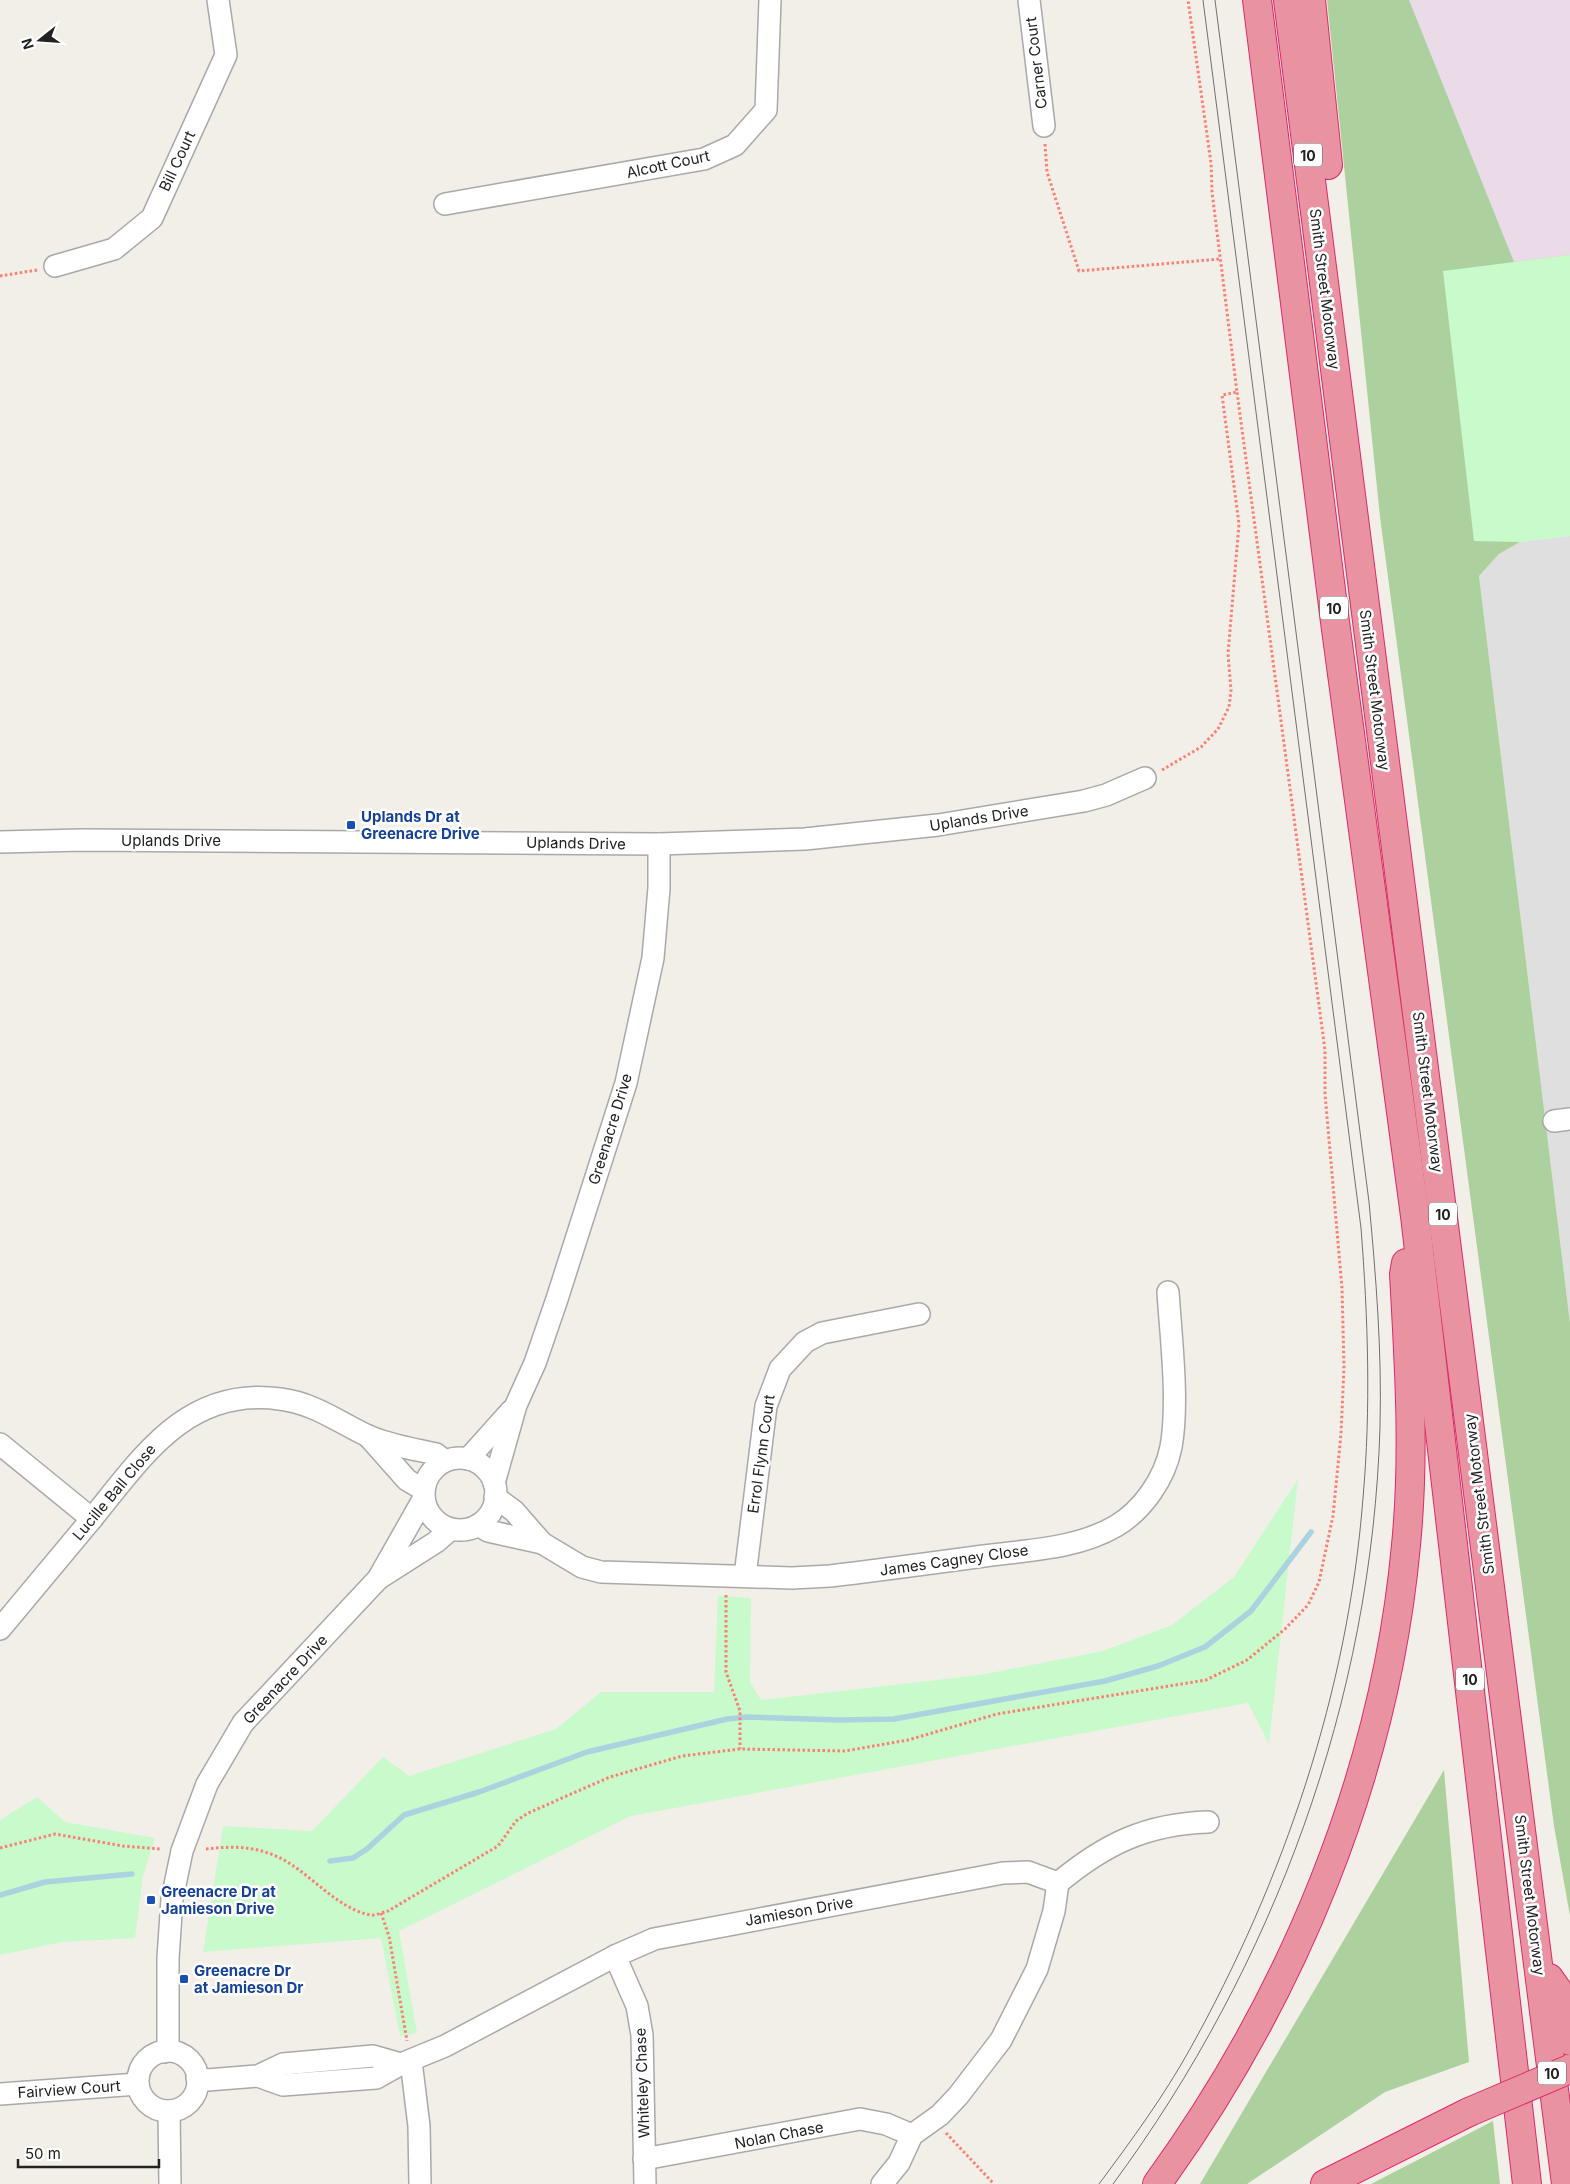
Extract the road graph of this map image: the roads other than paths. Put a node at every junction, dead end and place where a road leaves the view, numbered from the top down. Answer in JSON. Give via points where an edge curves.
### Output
{"nodes":[{"id":1,"x":218,"y":0,"type":"edge"},
{"id":2,"x":770,"y":0,"type":"edge"},
{"id":3,"x":1029,"y":0,"type":"edge"},
{"id":4,"x":1257,"y":0,"type":"edge"},
{"id":5,"x":1288,"y":0,"type":"edge"},
{"id":6,"x":1311,"y":0,"type":"edge"},
{"id":7,"x":1044,"y":126,"type":"road end"},
{"id":8,"x":445,"y":204,"type":"dead end"},
{"id":9,"x":55,"y":266,"type":"road end"},
{"id":10,"x":1328,"y":311,"type":"junction"},
{"id":11,"x":1145,"y":778,"type":"road end"},
{"id":12,"x":0,"y":842,"type":"edge"},
{"id":13,"x":659,"y":844,"type":"junction"},
{"id":14,"x":1415,"y":1216,"type":"junction"},
{"id":15,"x":1168,"y":1292,"type":"dead end"},
{"id":16,"x":919,"y":1314,"type":"dead end"},
{"id":17,"x":516,"y":1405,"type":"junction"},
{"id":18,"x":368,"y":1436,"type":"junction"},
{"id":19,"x":0,"y":1444,"type":"edge"},
{"id":20,"x":468,"y":1459,"type":"junction"},
{"id":21,"x":445,"y":1461,"type":"junction"},
{"id":22,"x":495,"y":1490,"type":"junction"},
{"id":23,"x":424,"y":1494,"type":"junction"},
{"id":24,"x":92,"y":1519,"type":"junction"},
{"id":25,"x":478,"y":1525,"type":"junction"},
{"id":26,"x":451,"y":1529,"type":"junction"},
{"id":27,"x":542,"y":1543,"type":"junction"},
{"id":28,"x":736,"y":1576,"type":"junction"},
{"id":29,"x":378,"y":1579,"type":"junction"},
{"id":30,"x":0,"y":1629,"type":"edge"},
{"id":31,"x":1208,"y":1822,"type":"dead end"},
{"id":32,"x":1058,"y":1883,"type":"junction"},
{"id":33,"x":615,"y":1956,"type":"junction"},
{"id":34,"x":1539,"y":1963,"type":"junction"},
{"id":35,"x":1570,"y":2041,"type":"edge"},
{"id":36,"x":164,"y":2052,"type":"junction"},
{"id":37,"x":406,"y":2063,"type":"junction"},
{"id":38,"x":1570,"y":2069,"type":"edge"},
{"id":39,"x":198,"y":2078,"type":"junction"},
{"id":40,"x":138,"y":2084,"type":"junction"},
{"id":41,"x":0,"y":2094,"type":"edge"},
{"id":42,"x":169,"y":2111,"type":"junction"},
{"id":43,"x":912,"y":2135,"type":"junction"},
{"id":44,"x":644,"y":2160,"type":"junction"},
{"id":45,"x":170,"y":2184,"type":"edge"},
{"id":46,"x":420,"y":2184,"type":"edge"},
{"id":47,"x":645,"y":2184,"type":"edge"},
{"id":48,"x":882,"y":2184,"type":"edge"},
{"id":49,"x":1157,"y":2184,"type":"edge"},
{"id":50,"x":1325,"y":2184,"type":"edge"},
{"id":51,"x":1527,"y":2184,"type":"edge"},
{"id":52,"x":1566,"y":2184,"type":"edge"}],
"edges":[{"from":1,"to":9,"type":"street","name":"Bill Court","via":[[226,55],[152,218],[114,249]]},
{"from":2,"to":8,"type":"street","name":"Alcott Court","via":[[766,110],[735,145],[704,159]]},
{"from":3,"to":7,"type":"street","name":"Carner Court"},
{"from":4,"to":14,"type":"highway","name":"Smith Street Motorway","number":"10"},
{"from":5,"to":10,"type":"highway","name":"Smith Street Motorway","number":"10"},
{"from":6,"to":10,"type":"highway","via":[[1336,246]]},
{"from":10,"to":34,"type":"highway","name":"Smith Street Motorway","number":"10"},
{"from":11,"to":13,"type":"street","name":"Uplands Drive","via":[[1084,801],[938,825],[805,839]]},
{"from":12,"to":13,"type":"street","name":"Uplands Drive"},
{"from":13,"to":17,"type":"street","name":"Greenacre Drive","via":[[653,958],[626,1083],[557,1299],[535,1363]]},
{"from":14,"to":49,"type":"highway","via":[[1404,1274],[1411,1432],[1406,1545],[1397,1624],[1362,1778],[1341,1839],[1276,1988],[1233,2069]]},
{"from":14,"to":51,"type":"highway","name":"Smith Street Motorway","number":"10"},
{"from":15,"to":28,"type":"street","name":"James Cagney Close","via":[[1174,1424],[1171,1448],[1163,1472],[1150,1492],[1134,1512],[1117,1525],[1098,1535],[1058,1546],[830,1576]]},
{"from":16,"to":28,"type":"street","name":"Errol Flynn Court","via":[[822,1333],[798,1348],[780,1369],[766,1406]]},
{"from":17,"to":20,"type":"street","name":"Greenacre Drive"},
{"from":17,"to":22,"type":"street","name":"Greenacre Drive"},
{"from":18,"to":21,"type":"street","name":"Lucille Ball Close","via":[[436,1454]]},
{"from":18,"to":23,"type":"street","name":"Lucille Ball Close","via":[[407,1480]]},
{"from":18,"to":24,"type":"street","name":"Lucille Ball Close","via":[[305,1404],[255,1398],[218,1405],[192,1415],[154,1443]]},
{"from":19,"to":24,"type":"street"},
{"from":20,"to":21,"type":"street"},
{"from":20,"to":22,"type":"street","via":[[488,1472]]},
{"from":21,"to":23,"type":"street","via":[[431,1472]]},
{"from":22,"to":25,"type":"street","via":[[493,1508]]},
{"from":22,"to":27,"type":"street","name":"James Cagney Close"},
{"from":23,"to":26,"type":"street","via":[[432,1518]]},
{"from":23,"to":29,"type":"street","name":"Greenacre Drive"},
{"from":24,"to":30,"type":"street","name":"Lucille Ball Close"},
{"from":25,"to":26,"type":"street","via":[[469,1529]]},
{"from":25,"to":27,"type":"street","name":"James Cagney Close","via":[[488,1531]]},
{"from":26,"to":29,"type":"street","name":"Greenacre Drive","via":[[414,1558]]},
{"from":27,"to":28,"type":"street","name":"James Cagney Close","via":[[582,1567],[601,1572]]},
{"from":29,"to":36,"type":"street","name":"Greenacre Drive","via":[[243,1724],[207,1784],[182,1851],[172,1899],[168,2044]]},
{"from":31,"to":32,"type":"street","via":[[1171,1824],[1133,1835],[1090,1856]]},
{"from":32,"to":33,"type":"street","name":"Jamieson Drive","via":[[1028,1872],[1003,1873],[670,1934]]},
{"from":32,"to":43,"type":"street","via":[[1048,1934],[1022,2001],[1001,2040],[980,2069],[933,2120]]},
{"from":33,"to":37,"type":"street","name":"Jamieson Drive","via":[[446,2046]]},
{"from":33,"to":44,"type":"street","name":"Whiteley Chase","via":[[637,2006],[641,2027]]},
{"from":34,"to":35,"type":"highway","via":[[1561,1996]]},
{"from":34,"to":52,"type":"highway","name":"Smith Street Motorway","number":"10"},
{"from":36,"to":39,"type":"street","via":[[180,2054],[189,2060]]},
{"from":36,"to":40,"type":"street","via":[[146,2061]]},
{"from":37,"to":39,"type":"street","via":[[373,2056],[283,2064],[258,2076]]},
{"from":37,"to":46,"type":"street","via":[[419,2126]]},
{"from":38,"to":50,"type":"highway","bridge":true,"via":[[1470,2112]]},
{"from":39,"to":42,"type":"street","via":[[194,2096],[187,2104]]},
{"from":40,"to":41,"type":"street","name":"Fairview Court"},
{"from":40,"to":42,"type":"street","via":[[143,2099],[150,2105]]},
{"from":42,"to":45,"type":"street"},
{"from":43,"to":44,"type":"street","name":"Nolan Chase","via":[[886,2124],[860,2119]]},
{"from":43,"to":48,"type":"street","via":[[899,2163]]},
{"from":44,"to":47,"type":"street","name":"Whiteley Chase"}]}
